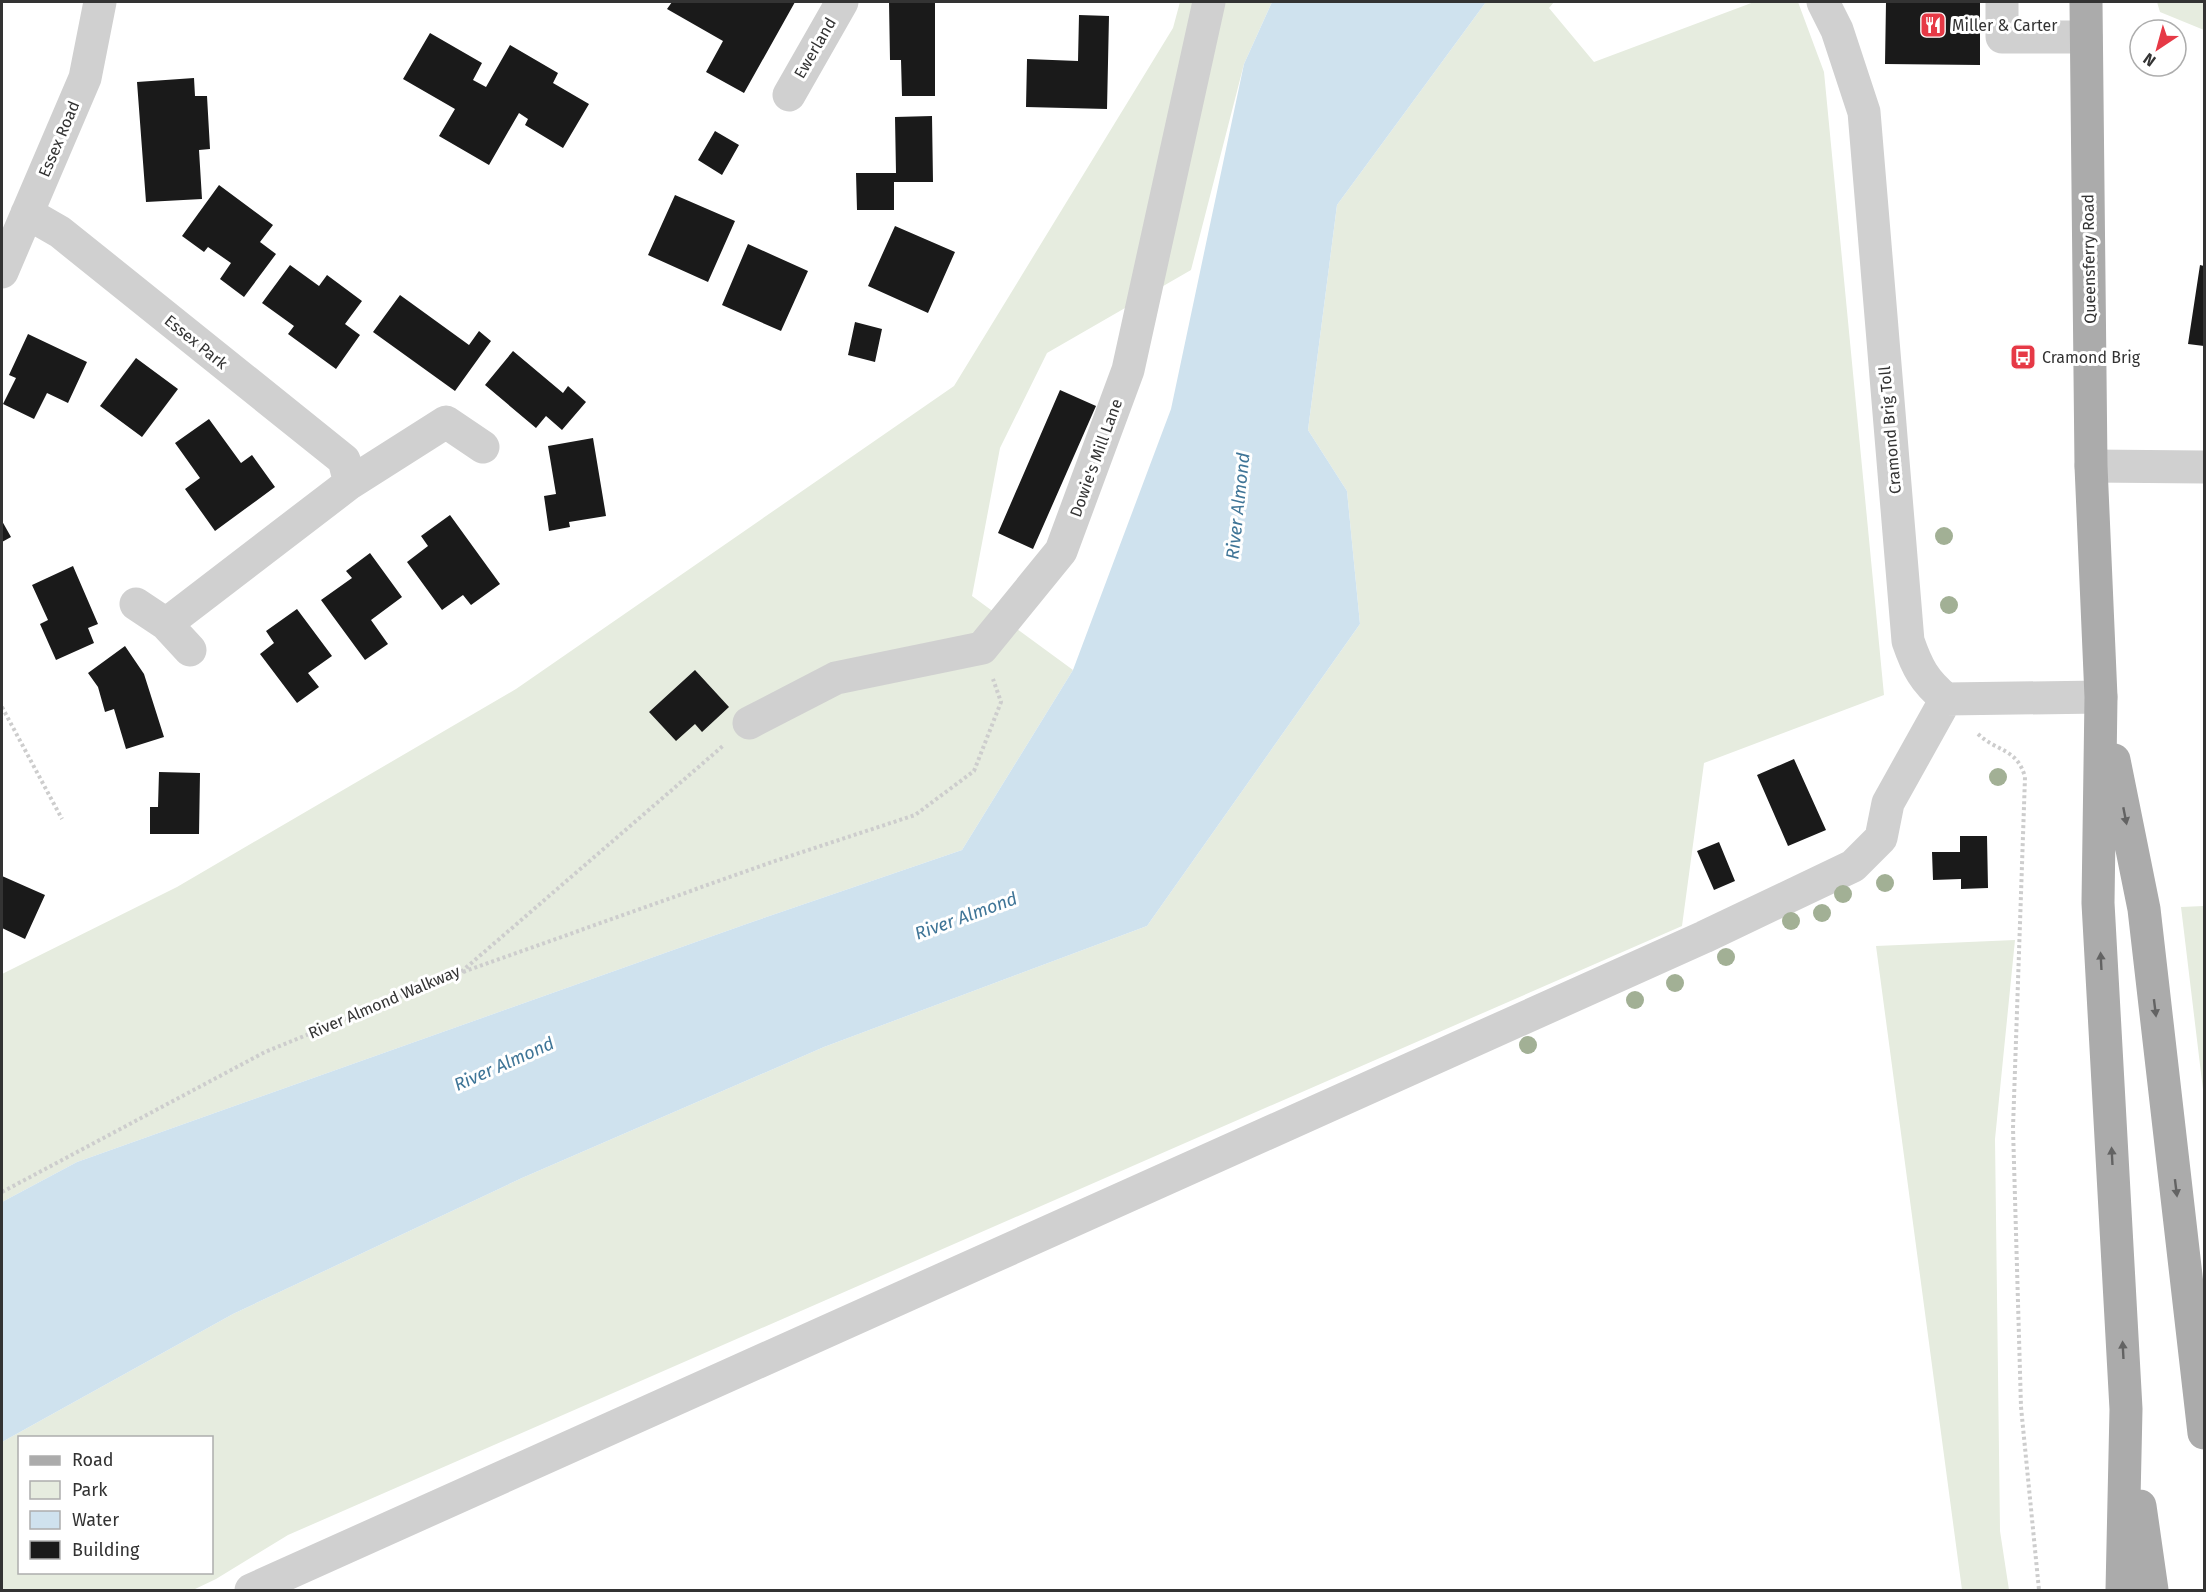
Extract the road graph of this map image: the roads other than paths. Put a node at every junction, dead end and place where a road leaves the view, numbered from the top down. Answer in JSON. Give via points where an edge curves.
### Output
{"nodes":[{"id":1,"x":100,"y":2,"type":"edge"},
{"id":2,"x":842,"y":2,"type":"edge"},
{"id":3,"x":1209,"y":2,"type":"edge"},
{"id":4,"x":1823,"y":2,"type":"edge"},
{"id":5,"x":2002,"y":2,"type":"edge"},
{"id":6,"x":2086,"y":2,"type":"edge"},
{"id":7,"x":2086,"y":37,"type":"junction"},
{"id":8,"x":789,"y":95,"type":"dead end"},
{"id":9,"x":27,"y":213,"type":"junction"},
{"id":10,"x":2,"y":272,"type":"edge"},
{"id":11,"x":483,"y":447,"type":"dead end"},
{"id":12,"x":2091,"y":466,"type":"junction"},
{"id":13,"x":2205,"y":467,"type":"edge"},
{"id":14,"x":350,"y":483,"type":"junction"},
{"id":15,"x":136,"y":604,"type":"dead end"},
{"id":16,"x":166,"y":624,"type":"junction"},
{"id":17,"x":190,"y":650,"type":"dead end"},
{"id":18,"x":2101,"y":697,"type":"junction"},
{"id":19,"x":1949,"y":699,"type":"junction"},
{"id":20,"x":749,"y":723,"type":"road end"},
{"id":21,"x":2126,"y":1409,"type":"junction"},
{"id":22,"x":2205,"y":1433,"type":"edge"},
{"id":23,"x":251,"y":1590,"type":"edge"},
{"id":24,"x":2122,"y":1590,"type":"edge"},
{"id":25,"x":2152,"y":1590,"type":"edge"}],
"edges":[{"from":1,"to":9,"type":"street","name":"Essex Road","via":[[85,78]]},
{"from":2,"to":8,"type":"street","name":"Ewerland"},
{"from":3,"to":20,"type":"street","name":"Dowie's Mill Lane","via":[[1125,380],[1061,551],[982,648],[836,678]]},
{"from":4,"to":19,"type":"street","name":"Cramond Brig Toll","via":[[1837,30],[1864,112],[1908,641],[1928,684]]},
{"from":5,"to":7,"type":"street","via":[[2002,37]]},
{"from":6,"to":7,"type":"main road","name":"Queensferry Road"},
{"from":7,"to":12,"type":"main road","name":"Queensferry Road"},
{"from":9,"to":10,"type":"street","name":"Essex Road"},
{"from":9,"to":14,"type":"street","name":"Essex Park","via":[[60,232],[344,460]]},
{"from":11,"to":14,"type":"street","via":[[446,422]]},
{"from":12,"to":13,"type":"street"},
{"from":12,"to":18,"type":"main road","name":"Queensferry Road"},
{"from":14,"to":16,"type":"street"},
{"from":15,"to":16,"type":"street"},
{"from":16,"to":17,"type":"street"},
{"from":18,"to":19,"type":"street"},
{"from":21,"to":18,"type":"main road","one_way":true,"via":[[2098,903]]},
{"from":18,"to":22,"type":"main road","one_way":true,"via":[[2144,909]]},
{"from":19,"to":23,"type":"street","via":[[1888,803],[1881,838],[1853,866],[1697,940]]},
{"from":21,"to":24,"type":"main road"},
{"from":21,"to":25,"type":"main road"}]}
